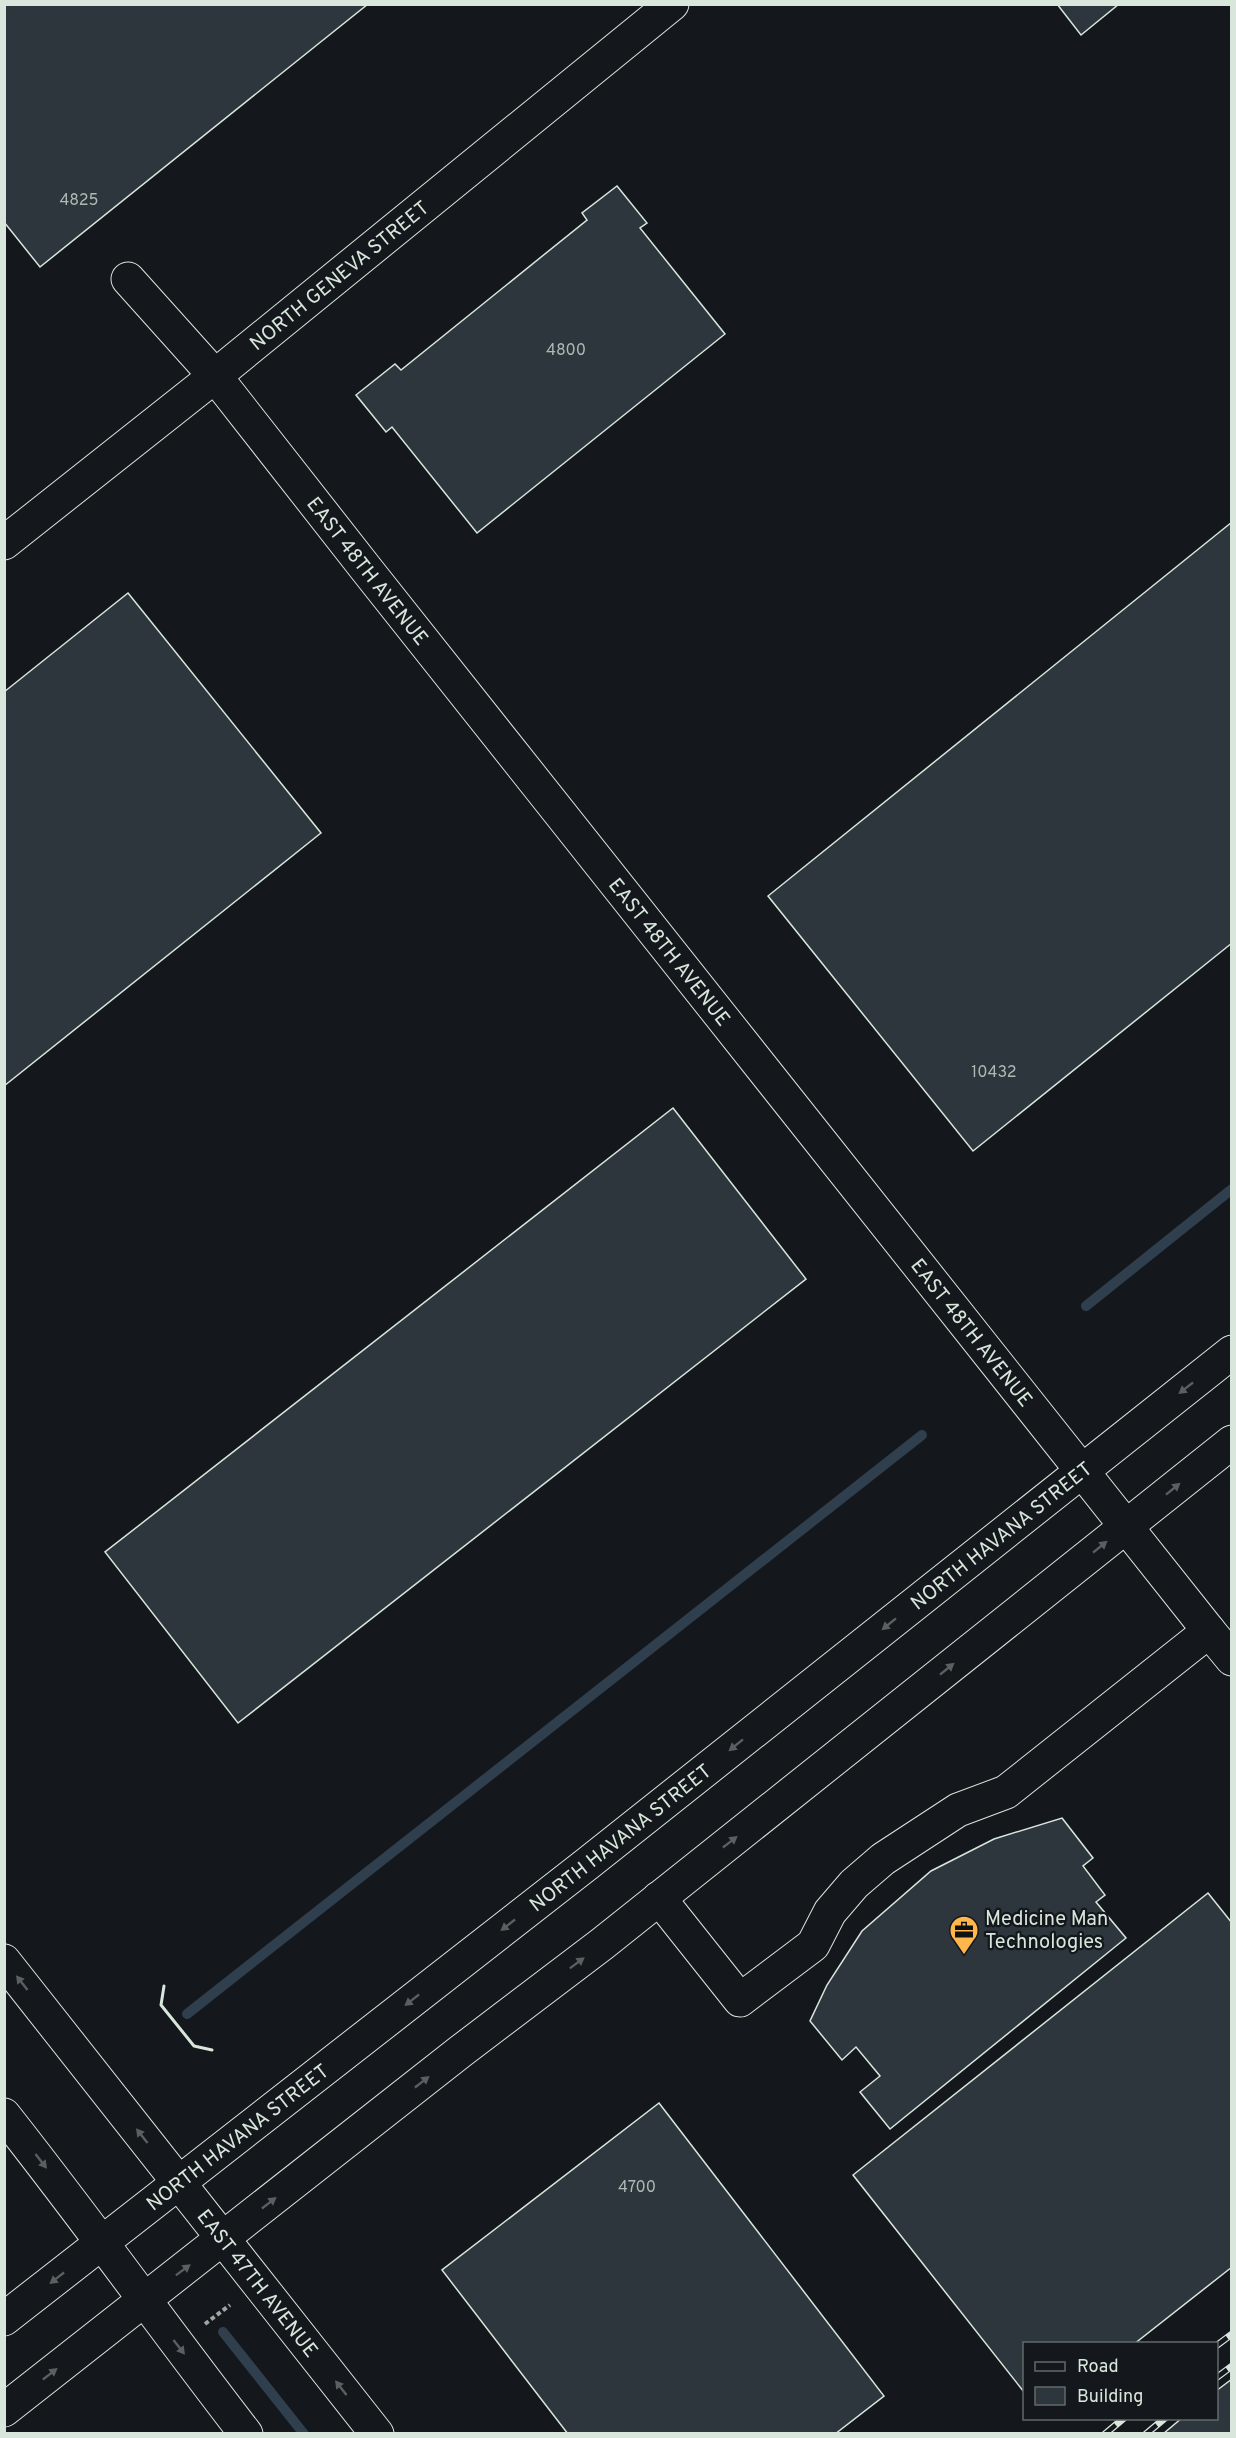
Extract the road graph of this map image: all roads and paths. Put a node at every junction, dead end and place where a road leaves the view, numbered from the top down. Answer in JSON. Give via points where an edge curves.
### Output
{"nodes":[{"id":1,"x":672,"y":4,"type":"edge"},
{"id":2,"x":128,"y":279,"type":"dead end"},
{"id":3,"x":215,"y":376,"type":"junction"},
{"id":4,"x":4,"y":543,"type":"edge"},
{"id":5,"x":1232,"y":1352,"type":"edge"},
{"id":6,"x":1232,"y":1442,"type":"edge"},
{"id":7,"x":1083,"y":1470,"type":"junction"},
{"id":8,"x":1127,"y":1526,"type":"junction"},
{"id":9,"x":1209,"y":1631,"type":"junction"},
{"id":10,"x":1232,"y":1659,"type":"edge"},
{"id":11,"x":659,"y":1898,"type":"junction"},
{"id":12,"x":4,"y":1961,"type":"edge"},
{"id":13,"x":4,"y":2115,"type":"edge"},
{"id":14,"x":178,"y":2182,"type":"junction"},
{"id":15,"x":223,"y":2239,"type":"junction"},
{"id":16,"x":103,"y":2242,"type":"junction"},
{"id":17,"x":239,"y":2298,"type":"dead end"},
{"id":18,"x":143,"y":2300,"type":"junction"},
{"id":19,"x":4,"y":2319,"type":"edge"},
{"id":20,"x":204,"y":2325,"type":"dead end"},
{"id":21,"x":4,"y":2410,"type":"edge"},
{"id":22,"x":246,"y":2433,"type":"edge"},
{"id":23,"x":377,"y":2433,"type":"edge"}],
"edges":[{"from":1,"to":3,"type":"main road","name":"NORTH GENEVA STREET"},
{"from":2,"to":3,"type":"main road","name":"EAST 48TH AVENUE"},
{"from":3,"to":4,"type":"main road","name":"NORTH GENEVA STREET"},
{"from":3,"to":7,"type":"main road","name":"EAST 48TH AVENUE"},
{"from":5,"to":7,"type":"main road","name":"NORTH HAVANA STREET","one_way":true},
{"from":8,"to":6,"type":"main road","one_way":true},
{"from":7,"to":8,"type":"main road","name":"EAST 48TH AVENUE"},
{"from":7,"to":14,"type":"main road","name":"NORTH HAVANA STREET","one_way":true},
{"from":8,"to":9,"type":"main road","name":"EAST 48TH AVENUE"},
{"from":11,"to":8,"type":"main road","one_way":true},
{"from":9,"to":10,"type":"main road","name":"EAST 48TH AVENUE"},
{"from":9,"to":11,"type":"main road","via":[[1006,1792],[958,1810],[883,1859],[830,1912],[813,1945],[740,2001]]},
{"from":15,"to":11,"type":"main road","one_way":true},
{"from":14,"to":12,"type":"main road","name":"EAST 47TH AVENUE","one_way":true},
{"from":13,"to":16,"type":"main road","one_way":true},
{"from":14,"to":15,"type":"main road","name":"EAST 47TH AVENUE"},
{"from":14,"to":16,"type":"main road","name":"NORTH HAVANA STREET"},
{"from":18,"to":15,"type":"main road","one_way":true},
{"from":23,"to":15,"type":"main road","name":"EAST 47TH AVENUE","one_way":true},
{"from":16,"to":18,"type":"main road"},
{"from":16,"to":19,"type":"main road","name":"NORTH HAVANA STREET","one_way":true},
{"from":17,"to":20,"type":"path"},
{"from":21,"to":18,"type":"main road","one_way":true},
{"from":18,"to":22,"type":"main road","one_way":true}]}
